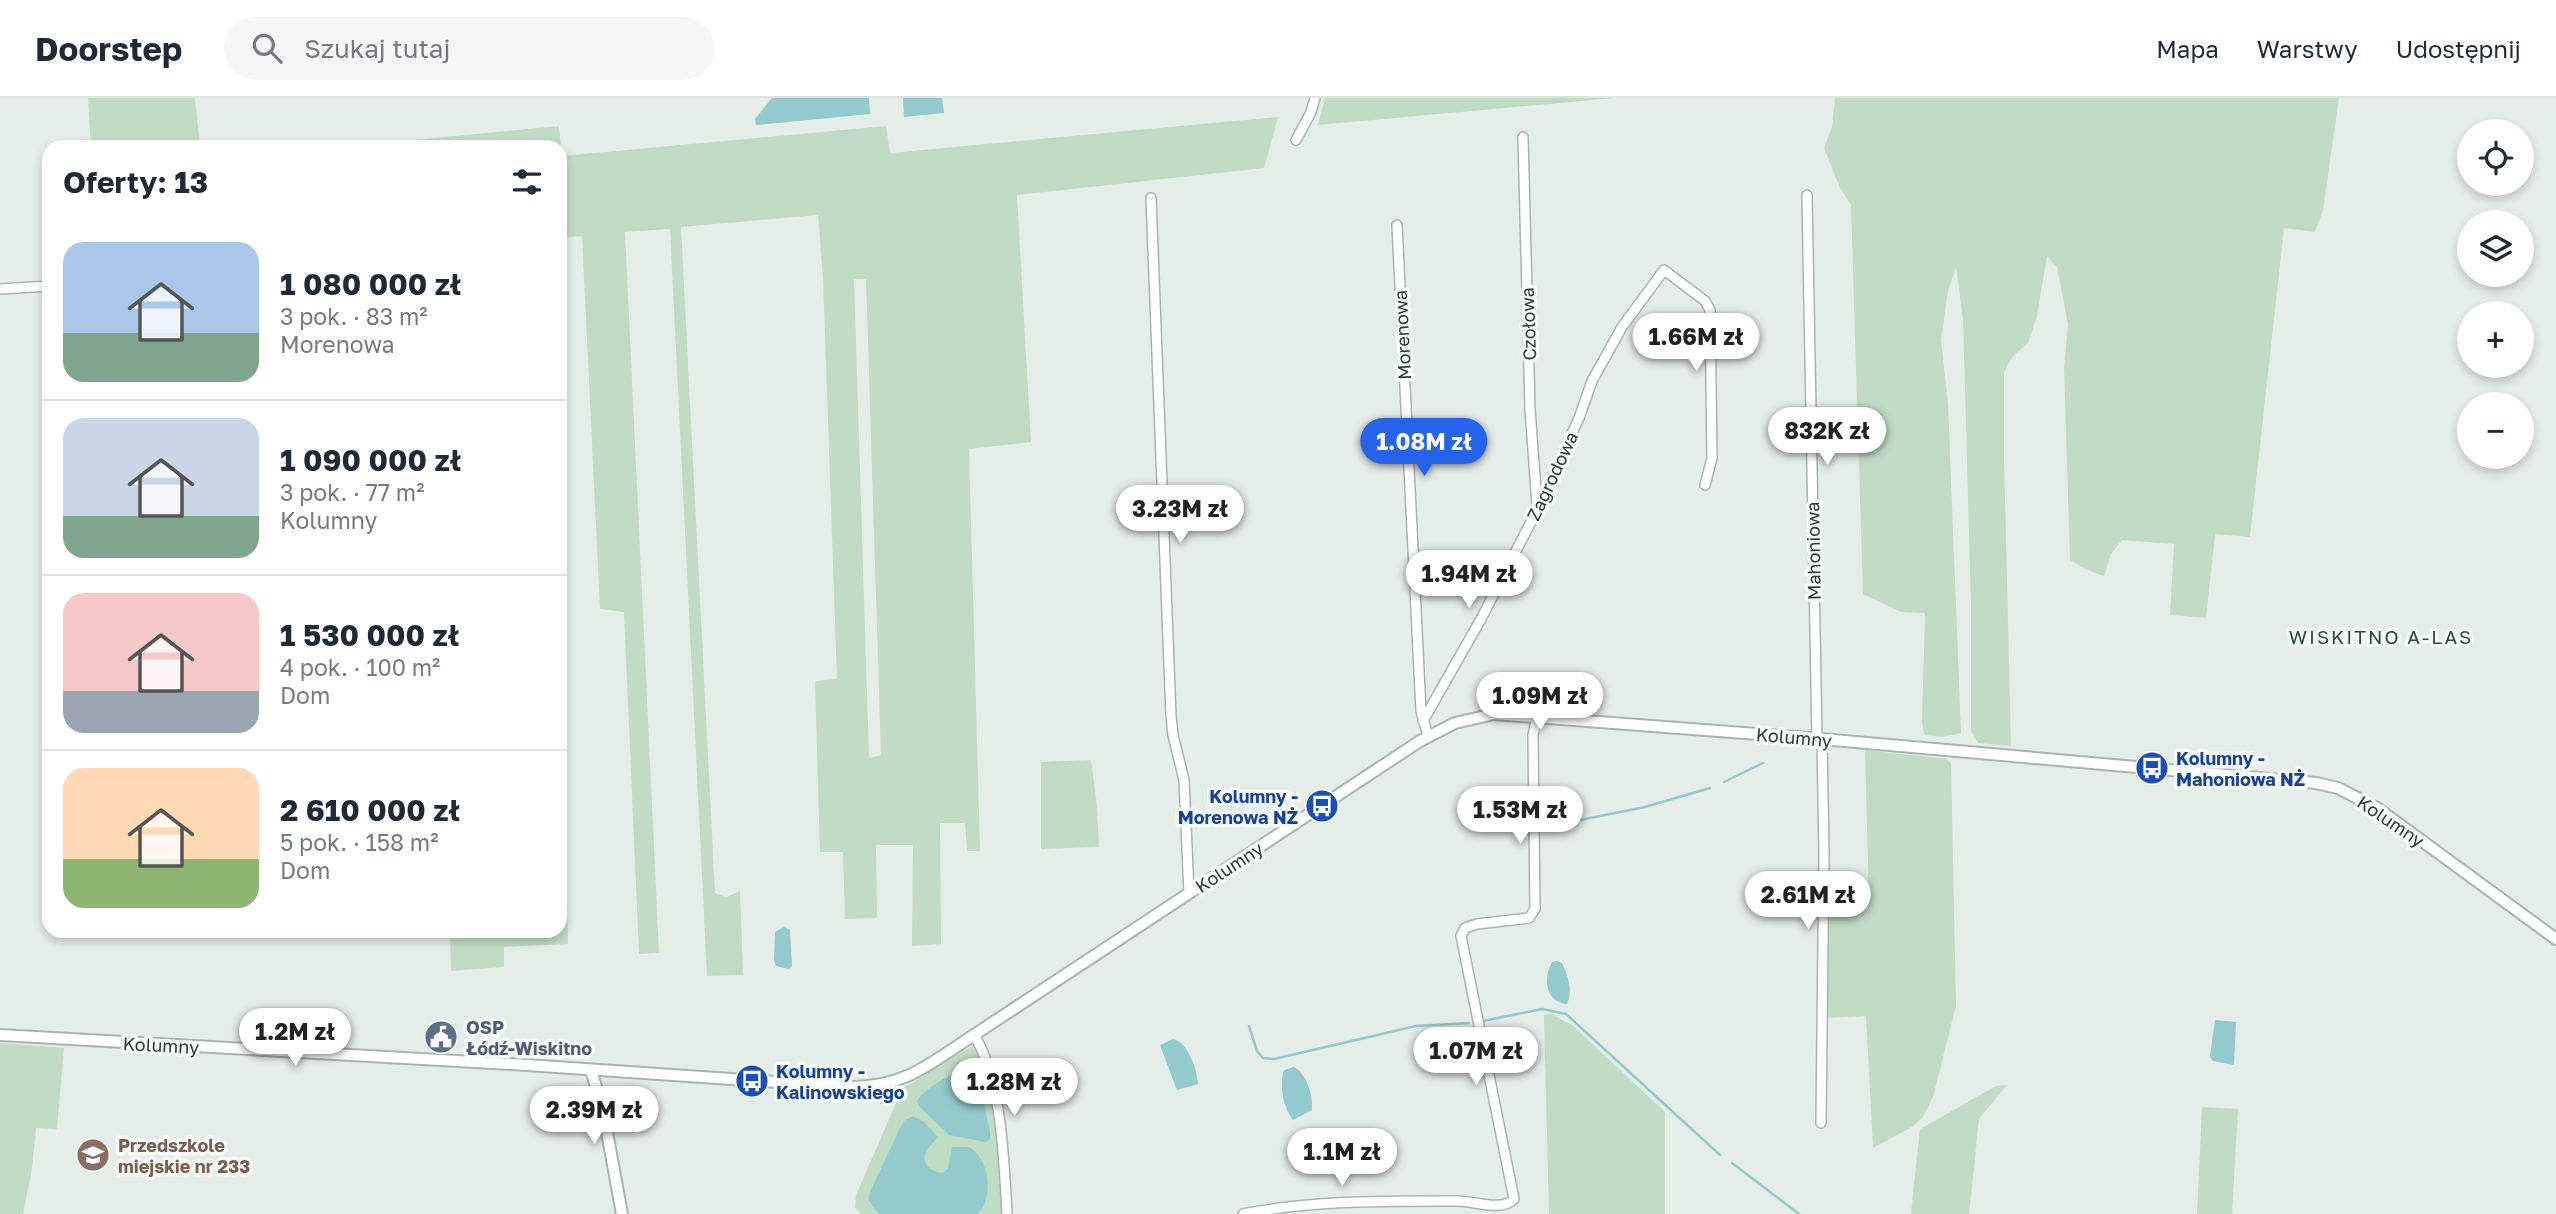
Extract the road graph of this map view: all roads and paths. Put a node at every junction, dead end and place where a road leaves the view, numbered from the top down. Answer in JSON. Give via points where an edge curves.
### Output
{"nodes":[{"id":1,"x":1315,"y":98,"type":"edge"},
{"id":2,"x":1523,"y":137,"type":"dead end"},
{"id":3,"x":1296,"y":139,"type":"dead end"},
{"id":4,"x":1807,"y":195,"type":"dead end"},
{"id":5,"x":1151,"y":198,"type":"dead end"},
{"id":6,"x":1397,"y":226,"type":"dead end"},
{"id":7,"x":42,"y":286,"type":"edge"},
{"id":8,"x":0,"y":289,"type":"edge"},
{"id":9,"x":1705,"y":485,"type":"dead end"},
{"id":10,"x":1536,"y":510,"type":"junction"},
{"id":11,"x":1537,"y":716,"type":"junction"},
{"id":12,"x":1423,"y":721,"type":"junction"},
{"id":13,"x":1429,"y":736,"type":"junction"},
{"id":14,"x":1819,"y":739,"type":"junction"},
{"id":15,"x":1189,"y":893,"type":"junction"},
{"id":16,"x":2556,"y":939,"type":"edge"},
{"id":17,"x":0,"y":1035,"type":"edge"},
{"id":18,"x":974,"y":1035,"type":"junction"},
{"id":19,"x":591,"y":1070,"type":"junction"},
{"id":20,"x":1821,"y":1122,"type":"dead end"},
{"id":21,"x":622,"y":1214,"type":"edge"},
{"id":22,"x":1007,"y":1214,"type":"edge"},
{"id":23,"x":1243,"y":1214,"type":"edge"}],
"edges":[{"from":1,"to":3,"type":"street"},
{"from":2,"to":10,"type":"street","name":"Czołowa"},
{"from":4,"to":14,"type":"street","name":"Mahoniowa"},
{"from":5,"to":15,"type":"street","via":[[1171,716],[1184,780]]},
{"from":6,"to":12,"type":"street","name":"Morenowa"},
{"from":7,"to":8,"type":"street"},
{"from":9,"to":10,"type":"street","name":"Zagrodowa","via":[[1712,457],[1710,310],[1705,300],[1664,270],[1622,327],[1592,381],[1580,418]]},
{"from":10,"to":12,"type":"street","name":"Zagrodowa"},
{"from":11,"to":13,"type":"street","name":"Kolumny","via":[[1480,716]]},
{"from":11,"to":14,"type":"street","name":"Kolumny"},
{"from":11,"to":23,"type":"street","via":[[1533,735],[1535,909],[1529,918],[1477,924],[1461,932],[1513,1202],[1362,1202]]},
{"from":12,"to":13,"type":"street","name":"Morenowa"},
{"from":13,"to":15,"type":"street","name":"Kolumny"},
{"from":14,"to":16,"type":"street","name":"Kolumny","via":[[2337,788],[2377,808]]},
{"from":14,"to":20,"type":"street","name":"Mahoniowa","via":[[1824,853]]},
{"from":15,"to":18,"type":"street","name":"Kolumny"},
{"from":17,"to":19,"type":"street","name":"Kolumny"},
{"from":18,"to":19,"type":"street","name":"Kolumny","via":[[901,1080],[872,1086]]},
{"from":18,"to":22,"type":"street","via":[[990,1074],[1002,1134]]},
{"from":19,"to":21,"type":"street"}]}
